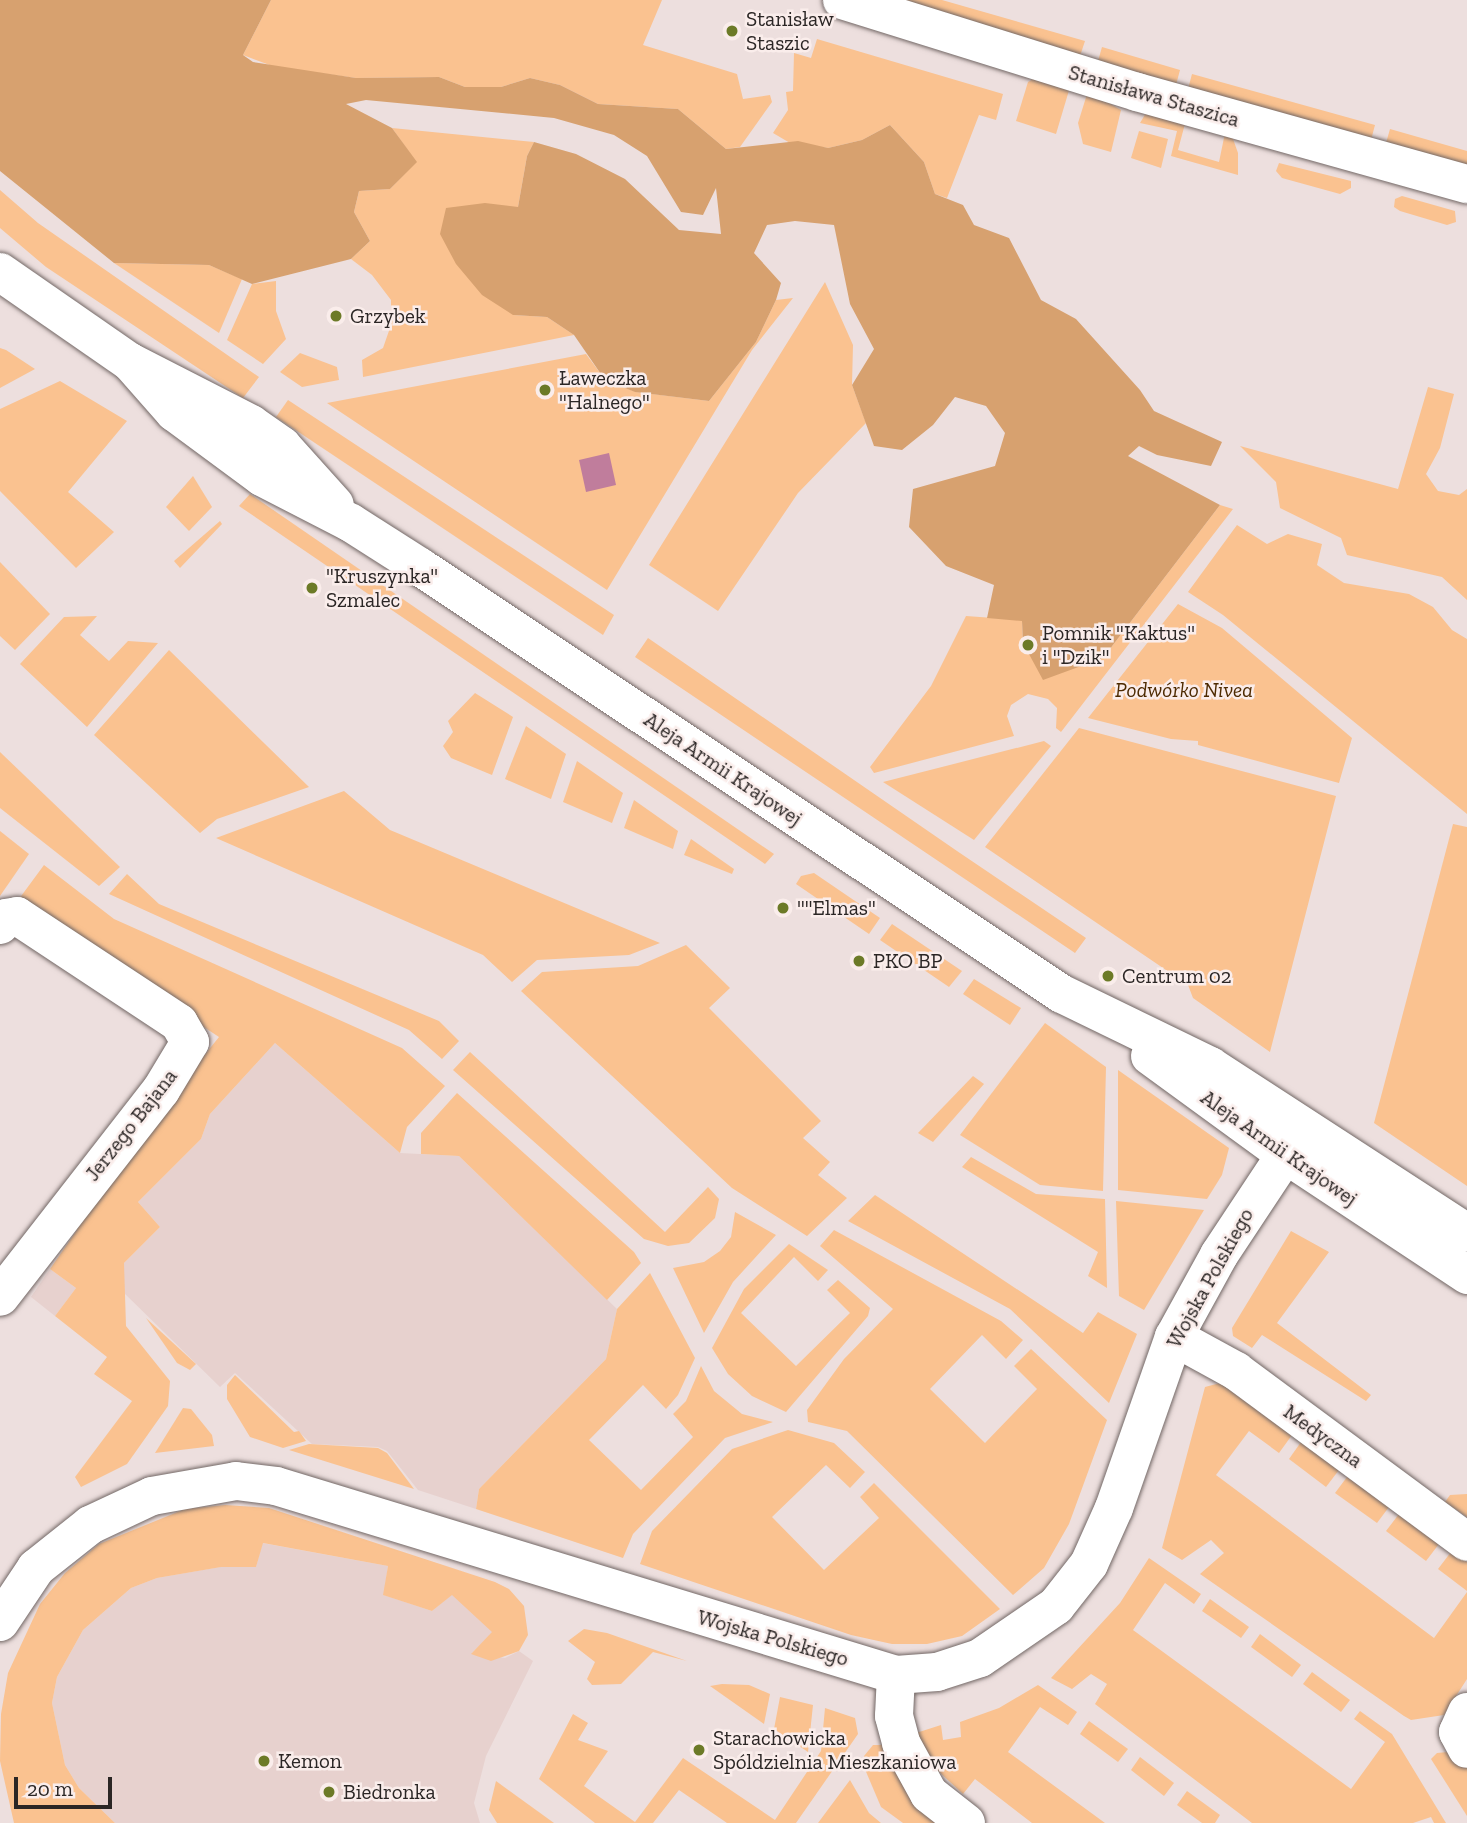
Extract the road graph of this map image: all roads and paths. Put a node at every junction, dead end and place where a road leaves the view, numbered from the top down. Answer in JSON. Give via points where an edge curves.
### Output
{"nodes":[{"id":1,"x":842,"y":0,"type":"edge"},
{"id":2,"x":1467,"y":184,"type":"edge"},
{"id":3,"x":7,"y":283,"type":"edge"},
{"id":4,"x":0,"y":925,"type":"edge"},
{"id":5,"x":1293,"y":1140,"type":"junction"},
{"id":6,"x":1467,"y":1233,"type":"edge"},
{"id":7,"x":1467,"y":1275,"type":"edge"},
{"id":8,"x":0,"y":1297,"type":"edge"},
{"id":9,"x":1174,"y":1337,"type":"junction"},
{"id":10,"x":1467,"y":1542,"type":"edge"},
{"id":11,"x":0,"y":1622,"type":"edge"},
{"id":12,"x":896,"y":1675,"type":"junction"},
{"id":13,"x":1467,"y":1712,"type":"edge"},
{"id":14,"x":1467,"y":1749,"type":"edge"},
{"id":15,"x":966,"y":1823,"type":"edge"}],
"edges":[{"from":1,"to":2,"type":"street","name":"Stanisława Staszica","via":[[1115,86]]},
{"from":3,"to":5,"type":"street","name":"Aleja Armii Krajowej","via":[[130,362],[198,394],[282,446],[351,523]]},
{"from":4,"to":8,"type":"street","name":"Jerzego Bajana","via":[[17,916],[104,972],[179,1023],[187,1033],[188,1050]]},
{"from":5,"to":6,"type":"street","name":"Aleja Armii Krajowej"},
{"from":5,"to":7,"type":"street","name":"Aleja Armii Krajowej"},
{"from":5,"to":9,"type":"street","name":"Wojska Polskiego","via":[[1219,1255]]},
{"from":9,"to":10,"type":"street","name":"Medyczna","via":[[1236,1371]]},
{"from":9,"to":12,"type":"street","name":"Wojska Polskiego","via":[[1114,1508],[1089,1564],[1072,1589],[1024,1630],[980,1658],[937,1672]]},
{"from":11,"to":12,"type":"street","name":"Wojska Polskiego","via":[[36,1568],[64,1543],[115,1510],[188,1487],[257,1482]]},
{"from":12,"to":15,"type":"street","via":[[894,1716],[901,1743],[926,1790]]},
{"from":13,"to":14,"type":"street","via":[[1458,1732]]}]}
